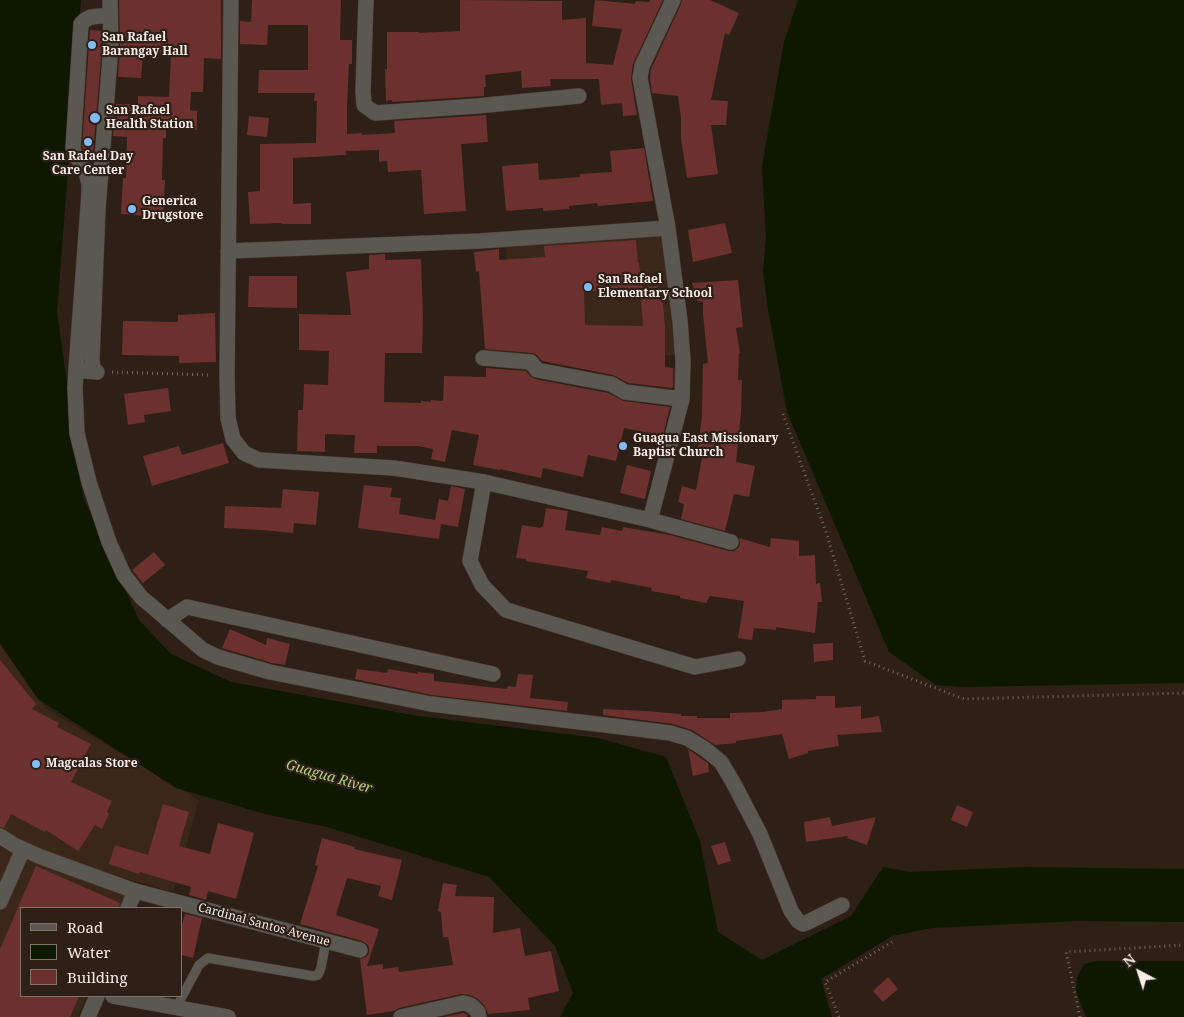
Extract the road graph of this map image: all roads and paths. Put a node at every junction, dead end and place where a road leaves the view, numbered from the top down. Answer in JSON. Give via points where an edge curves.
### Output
{"nodes":[{"id":1,"x":231,"y":0,"type":"edge"},
{"id":2,"x":366,"y":0,"type":"edge"},
{"id":3,"x":673,"y":0,"type":"edge"},
{"id":4,"x":110,"y":8,"type":"edge"},
{"id":5,"x":579,"y":96,"type":"dead end"},
{"id":6,"x":668,"y":228,"type":"junction"},
{"id":7,"x":228,"y":251,"type":"junction"},
{"id":8,"x":483,"y":358,"type":"dead end"},
{"id":9,"x":76,"y":370,"type":"junction"},
{"id":10,"x":97,"y":372,"type":"junction"},
{"id":11,"x":227,"y":376,"type":"junction"},
{"id":12,"x":682,"y":399,"type":"junction"},
{"id":13,"x":783,"y":414,"type":"dead end"},
{"id":14,"x":484,"y":482,"type":"junction"},
{"id":15,"x":650,"y":520,"type":"junction"},
{"id":16,"x":731,"y":542,"type":"dead end"},
{"id":17,"x":167,"y":620,"type":"junction"},
{"id":18,"x":738,"y":659,"type":"dead end"},
{"id":19,"x":493,"y":674,"type":"dead end"},
{"id":20,"x":1184,"y":694,"type":"edge"},
{"id":21,"x":0,"y":836,"type":"edge"},
{"id":22,"x":12,"y":848,"type":"edge"},
{"id":23,"x":135,"y":891,"type":"junction"},
{"id":24,"x":0,"y":902,"type":"edge"},
{"id":25,"x":842,"y":905,"type":"dead end"},
{"id":26,"x":128,"y":907,"type":"edge"},
{"id":27,"x":326,"y":941,"type":"junction"},
{"id":28,"x":892,"y":942,"type":"dead end"},
{"id":29,"x":1184,"y":945,"type":"edge"},
{"id":30,"x":360,"y":950,"type":"dead end"},
{"id":31,"x":97,"y":997,"type":"edge"},
{"id":32,"x":118,"y":997,"type":"edge"},
{"id":33,"x":182,"y":997,"type":"edge"},
{"id":34,"x":182,"y":997,"type":"edge"},
{"id":35,"x":176,"y":1008,"type":"junction"},
{"id":36,"x":88,"y":1017,"type":"edge"},
{"id":37,"x":228,"y":1017,"type":"edge"},
{"id":38,"x":401,"y":1017,"type":"edge"},
{"id":39,"x":479,"y":1017,"type":"edge"},
{"id":40,"x":839,"y":1017,"type":"edge"},
{"id":41,"x":1080,"y":1017,"type":"edge"}],
"edges":[{"from":1,"to":7,"type":"street"},
{"from":2,"to":5,"type":"street","via":[[364,105],[375,113]]},
{"from":3,"to":6,"type":"street","via":[[642,66],[640,78]]},
{"from":4,"to":9,"type":"street","via":[[81,24],[73,148],[86,172],[89,193]]},
{"from":4,"to":10,"type":"street","via":[[111,46],[95,277],[92,365]]},
{"from":6,"to":7,"type":"street","via":[[495,240]]},
{"from":6,"to":12,"type":"street","via":[[680,321]]},
{"from":7,"to":11,"type":"street"},
{"from":8,"to":12,"type":"street","via":[[531,362],[537,370],[611,384],[626,392]]},
{"from":9,"to":10,"type":"street"},
{"from":9,"to":17,"type":"street","via":[[77,433],[109,542],[124,574],[142,597]]},
{"from":10,"to":11,"type":"path"},
{"from":11,"to":14,"type":"street","via":[[228,418],[234,439],[244,453],[259,460],[394,468]]},
{"from":12,"to":15,"type":"street"},
{"from":13,"to":20,"type":"path","via":[[826,532],[865,661],[964,699]]},
{"from":14,"to":15,"type":"street"},
{"from":14,"to":18,"type":"street","via":[[470,561],[482,585],[506,610],[695,668]]},
{"from":15,"to":16,"type":"street"},
{"from":17,"to":19,"type":"street","via":[[187,607]]},
{"from":17,"to":25,"type":"street","via":[[203,650],[270,672],[431,704],[670,733],[687,738],[721,762],[760,834],[798,921],[803,924]]},
{"from":21,"to":22,"type":"street","name":"Cardinal Santos Avenue"},
{"from":22,"to":23,"type":"street","name":"Cardinal Santos Avenue"},
{"from":22,"to":24,"type":"street"},
{"from":23,"to":26,"type":"street"},
{"from":23,"to":27,"type":"street","name":"Cardinal Santos Avenue"},
{"from":27,"to":30,"type":"street","name":"Cardinal Santos Avenue"},
{"from":27,"to":34,"type":"lane","via":[[318,975],[208,958],[199,965]]},
{"from":28,"to":40,"type":"path","via":[[826,982]]},
{"from":29,"to":41,"type":"path","via":[[1066,952]]},
{"from":31,"to":36,"type":"street"},
{"from":32,"to":35,"type":"street"},
{"from":33,"to":35,"type":"lane"},
{"from":35,"to":37,"type":"street"},
{"from":38,"to":39,"type":"street","via":[[463,1003],[472,1006]]}]}
